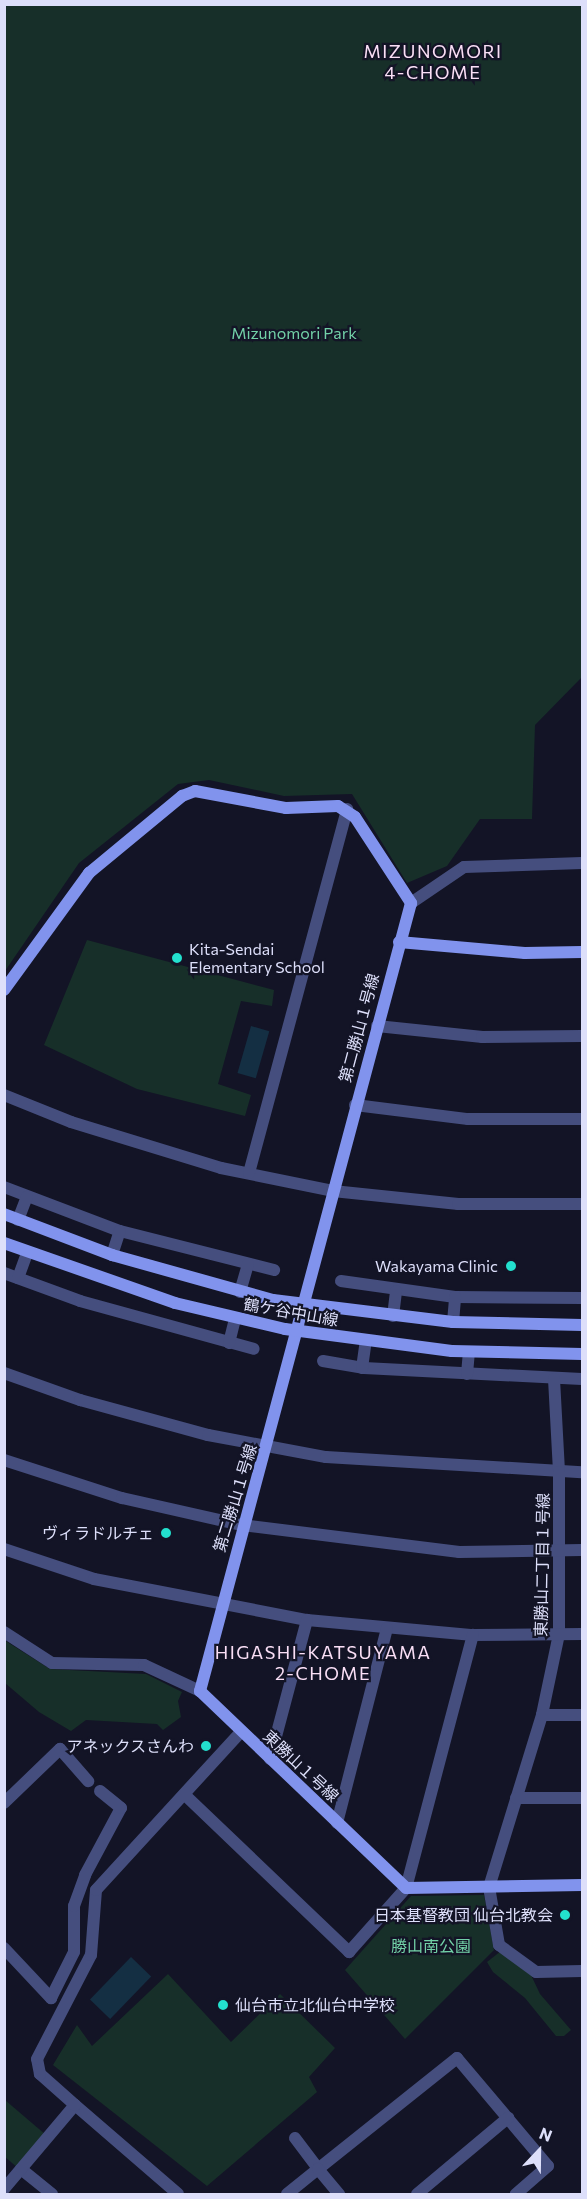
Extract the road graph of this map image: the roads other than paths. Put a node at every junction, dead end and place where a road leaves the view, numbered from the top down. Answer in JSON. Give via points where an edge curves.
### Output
{"nodes":[{"id":1,"x":347,"y":809,"type":"junction"},
{"id":2,"x":582,"y":864,"type":"edge"},
{"id":3,"x":411,"y":903,"type":"junction"},
{"id":4,"x":399,"y":942,"type":"junction"},
{"id":5,"x":582,"y":952,"type":"edge"},
{"id":6,"x":4,"y":990,"type":"edge"},
{"id":7,"x":377,"y":1026,"type":"junction"},
{"id":8,"x":582,"y":1036,"type":"edge"},
{"id":9,"x":4,"y":1095,"type":"edge"},
{"id":10,"x":355,"y":1105,"type":"junction"},
{"id":11,"x":582,"y":1119,"type":"edge"},
{"id":12,"x":249,"y":1173,"type":"junction"},
{"id":13,"x":4,"y":1187,"type":"edge"},
{"id":14,"x":333,"y":1191,"type":"junction"},
{"id":15,"x":27,"y":1197,"type":"junction"},
{"id":16,"x":582,"y":1204,"type":"edge"},
{"id":17,"x":4,"y":1214,"type":"edge"},
{"id":18,"x":18,"y":1220,"type":"junction"},
{"id":19,"x":120,"y":1231,"type":"junction"},
{"id":20,"x":4,"y":1243,"type":"edge"},
{"id":21,"x":27,"y":1252,"type":"junction"},
{"id":22,"x":112,"y":1255,"type":"junction"},
{"id":23,"x":248,"y":1264,"type":"junction"},
{"id":24,"x":274,"y":1270,"type":"dead end"},
{"id":25,"x":4,"y":1273,"type":"edge"},
{"id":26,"x":18,"y":1278,"type":"junction"},
{"id":27,"x":341,"y":1281,"type":"dead end"},
{"id":28,"x":396,"y":1291,"type":"junction"},
{"id":29,"x":240,"y":1292,"type":"junction"},
{"id":30,"x":455,"y":1297,"type":"junction"},
{"id":31,"x":582,"y":1298,"type":"edge"},
{"id":32,"x":304,"y":1304,"type":"junction"},
{"id":33,"x":393,"y":1316,"type":"junction"},
{"id":34,"x":235,"y":1319,"type":"junction"},
{"id":35,"x":453,"y":1322,"type":"junction"},
{"id":36,"x":582,"y":1325,"type":"edge"},
{"id":37,"x":297,"y":1331,"type":"junction"},
{"id":38,"x":366,"y":1341,"type":"junction"},
{"id":39,"x":229,"y":1343,"type":"junction"},
{"id":40,"x":254,"y":1349,"type":"dead end"},
{"id":41,"x":469,"y":1352,"type":"junction"},
{"id":42,"x":582,"y":1354,"type":"edge"},
{"id":43,"x":323,"y":1361,"type":"dead end"},
{"id":44,"x":362,"y":1368,"type":"junction"},
{"id":45,"x":4,"y":1373,"type":"edge"},
{"id":46,"x":467,"y":1374,"type":"junction"},
{"id":47,"x":554,"y":1379,"type":"junction"},
{"id":48,"x":582,"y":1379,"type":"edge"},
{"id":49,"x":268,"y":1446,"type":"junction"},
{"id":50,"x":4,"y":1460,"type":"edge"},
{"id":51,"x":559,"y":1472,"type":"junction"},
{"id":52,"x":582,"y":1472,"type":"edge"},
{"id":53,"x":242,"y":1524,"type":"junction"},
{"id":54,"x":4,"y":1549,"type":"edge"},
{"id":55,"x":559,"y":1550,"type":"junction"},
{"id":56,"x":582,"y":1550,"type":"edge"},
{"id":57,"x":222,"y":1606,"type":"junction"},
{"id":58,"x":307,"y":1620,"type":"junction"},
{"id":59,"x":387,"y":1628,"type":"junction"},
{"id":60,"x":4,"y":1632,"type":"edge"},
{"id":61,"x":559,"y":1634,"type":"junction"},
{"id":62,"x":582,"y":1634,"type":"edge"},
{"id":63,"x":473,"y":1635,"type":"junction"},
{"id":64,"x":200,"y":1691,"type":"junction"},
{"id":65,"x":542,"y":1715,"type":"junction"},
{"id":66,"x":582,"y":1715,"type":"edge"},
{"id":67,"x":241,"y":1732,"type":"junction"},
{"id":68,"x":270,"y":1759,"type":"junction"},
{"id":69,"x":88,"y":1781,"type":"dead end"},
{"id":70,"x":100,"y":1791,"type":"dead end"},
{"id":71,"x":186,"y":1796,"type":"junction"},
{"id":72,"x":516,"y":1798,"type":"junction"},
{"id":73,"x":582,"y":1798,"type":"edge"},
{"id":74,"x":4,"y":1803,"type":"edge"},
{"id":75,"x":338,"y":1823,"type":"junction"},
{"id":76,"x":582,"y":1885,"type":"edge"},
{"id":77,"x":489,"y":1887,"type":"junction"},
{"id":78,"x":406,"y":1888,"type":"junction"},
{"id":79,"x":4,"y":1948,"type":"edge"},
{"id":80,"x":582,"y":1971,"type":"edge"},
{"id":81,"x":75,"y":2105,"type":"junction"},
{"id":82,"x":508,"y":2118,"type":"junction"},
{"id":83,"x":295,"y":2138,"type":"dead end"},
{"id":84,"x":21,"y":2169,"type":"junction"},
{"id":85,"x":318,"y":2169,"type":"junction"},
{"id":86,"x":4,"y":2189,"type":"edge"},
{"id":87,"x":52,"y":2194,"type":"edge"},
{"id":88,"x":178,"y":2194,"type":"edge"},
{"id":89,"x":287,"y":2194,"type":"edge"},
{"id":90,"x":339,"y":2194,"type":"edge"},
{"id":91,"x":417,"y":2194,"type":"edge"},
{"id":92,"x":516,"y":2194,"type":"edge"}],
"edges":[{"from":1,"to":3,"type":"street"},
{"from":1,"to":6,"type":"street","via":[[286,808],[212,792],[195,791],[182,796],[89,873]]},
{"from":1,"to":12,"type":"street"},
{"from":2,"to":3,"type":"street","via":[[464,867]]},
{"from":3,"to":4,"type":"street","name":"第二勝山１号線"},
{"from":4,"to":5,"type":"street","via":[[525,953]]},
{"from":4,"to":7,"type":"street","name":"第二勝山１号線"},
{"from":7,"to":8,"type":"street","via":[[483,1037]]},
{"from":7,"to":10,"type":"street","name":"第二勝山１号線"},
{"from":9,"to":12,"type":"street","via":[[71,1122]]},
{"from":10,"to":11,"type":"street","via":[[468,1119]]},
{"from":10,"to":14,"type":"street","name":"第二勝山１号線"},
{"from":12,"to":14,"type":"street"},
{"from":13,"to":15,"type":"street"},
{"from":14,"to":16,"type":"street","via":[[458,1204]]},
{"from":14,"to":32,"type":"street","name":"第二勝山１号線"},
{"from":15,"to":18,"type":"street"},
{"from":15,"to":19,"type":"street"},
{"from":17,"to":18,"type":"street"},
{"from":18,"to":22,"type":"street"},
{"from":19,"to":22,"type":"street"},
{"from":19,"to":23,"type":"street"},
{"from":20,"to":21,"type":"street","name":"鶴ケ谷中山線"},
{"from":21,"to":26,"type":"street"},
{"from":21,"to":34,"type":"street","name":"鶴ケ谷中山線","via":[[174,1304]]},
{"from":22,"to":29,"type":"street"},
{"from":23,"to":24,"type":"street"},
{"from":23,"to":29,"type":"street"},
{"from":25,"to":26,"type":"street"},
{"from":26,"to":39,"type":"street","via":[[80,1301]]},
{"from":27,"to":28,"type":"street"},
{"from":28,"to":30,"type":"street"},
{"from":28,"to":33,"type":"street"},
{"from":29,"to":32,"type":"street"},
{"from":30,"to":31,"type":"street"},
{"from":30,"to":35,"type":"street"},
{"from":32,"to":33,"type":"street"},
{"from":32,"to":37,"type":"street","name":"第二勝山１号線"},
{"from":33,"to":35,"type":"street"},
{"from":34,"to":37,"type":"street","name":"鶴ケ谷中山線"},
{"from":34,"to":39,"type":"street"},
{"from":35,"to":36,"type":"street"},
{"from":37,"to":38,"type":"street","name":"鶴ケ谷中山線"},
{"from":37,"to":49,"type":"street","name":"第二勝山１号線"},
{"from":38,"to":41,"type":"street","name":"鶴ケ谷中山線"},
{"from":38,"to":44,"type":"street"},
{"from":39,"to":40,"type":"street"},
{"from":41,"to":42,"type":"street","name":"鶴ケ谷中山線"},
{"from":41,"to":46,"type":"street"},
{"from":43,"to":44,"type":"street"},
{"from":44,"to":46,"type":"street"},
{"from":45,"to":49,"type":"street","via":[[91,1403]]},
{"from":46,"to":47,"type":"street"},
{"from":47,"to":48,"type":"street"},
{"from":47,"to":51,"type":"street","name":"東勝山二丁目１号線"},
{"from":49,"to":51,"type":"street","via":[[326,1457]]},
{"from":49,"to":53,"type":"street","name":"第二勝山１号線"},
{"from":50,"to":53,"type":"street","via":[[122,1498]]},
{"from":51,"to":52,"type":"street"},
{"from":51,"to":55,"type":"street","name":"東勝山二丁目１号線"},
{"from":53,"to":55,"type":"street","via":[[459,1552]]},
{"from":53,"to":57,"type":"street","name":"第二勝山１号線"},
{"from":54,"to":57,"type":"street","via":[[94,1579]]},
{"from":55,"to":56,"type":"street"},
{"from":55,"to":61,"type":"street","name":"東勝山二丁目１号線"},
{"from":57,"to":58,"type":"street"},
{"from":57,"to":64,"type":"street","name":"第二勝山１号線"},
{"from":58,"to":59,"type":"street"},
{"from":58,"to":68,"type":"street"},
{"from":59,"to":63,"type":"street"},
{"from":59,"to":75,"type":"street"},
{"from":60,"to":64,"type":"street","name":"東勝山１号線","via":[[52,1663],[144,1665]]},
{"from":61,"to":62,"type":"street"},
{"from":61,"to":63,"type":"street"},
{"from":61,"to":65,"type":"street","name":"東勝山二丁目１号線"},
{"from":63,"to":78,"type":"street"},
{"from":64,"to":67,"type":"street","name":"東勝山１号線"},
{"from":65,"to":66,"type":"street"},
{"from":65,"to":72,"type":"street","name":"東勝山二丁目１号線"},
{"from":67,"to":68,"type":"street","name":"東勝山１号線"},
{"from":67,"to":71,"type":"street"},
{"from":68,"to":75,"type":"street","name":"東勝山１号線"},
{"from":69,"to":74,"type":"street","via":[[60,1749]]},
{"from":70,"to":79,"type":"street","via":[[121,1808],[85,1875],[75,1906],[74,1952],[51,1998]]},
{"from":71,"to":78,"type":"street","via":[[349,1952]]},
{"from":71,"to":81,"type":"street","via":[[96,1890],[91,1955],[37,2058],[40,2074]]},
{"from":72,"to":73,"type":"street"},
{"from":72,"to":77,"type":"street","name":"東勝山二丁目１号線"},
{"from":75,"to":78,"type":"street","name":"東勝山１号線"},
{"from":76,"to":77,"type":"street"},
{"from":77,"to":78,"type":"street"},
{"from":77,"to":80,"type":"street","via":[[499,1945],[536,1972]]},
{"from":81,"to":84,"type":"street"},
{"from":81,"to":88,"type":"street"},
{"from":82,"to":85,"type":"street","via":[[458,2058]]},
{"from":82,"to":91,"type":"street"},
{"from":82,"to":92,"type":"street","via":[[548,2166]]},
{"from":83,"to":85,"type":"street"},
{"from":84,"to":86,"type":"street"},
{"from":84,"to":87,"type":"street"},
{"from":85,"to":89,"type":"street"},
{"from":85,"to":90,"type":"street"}]}
